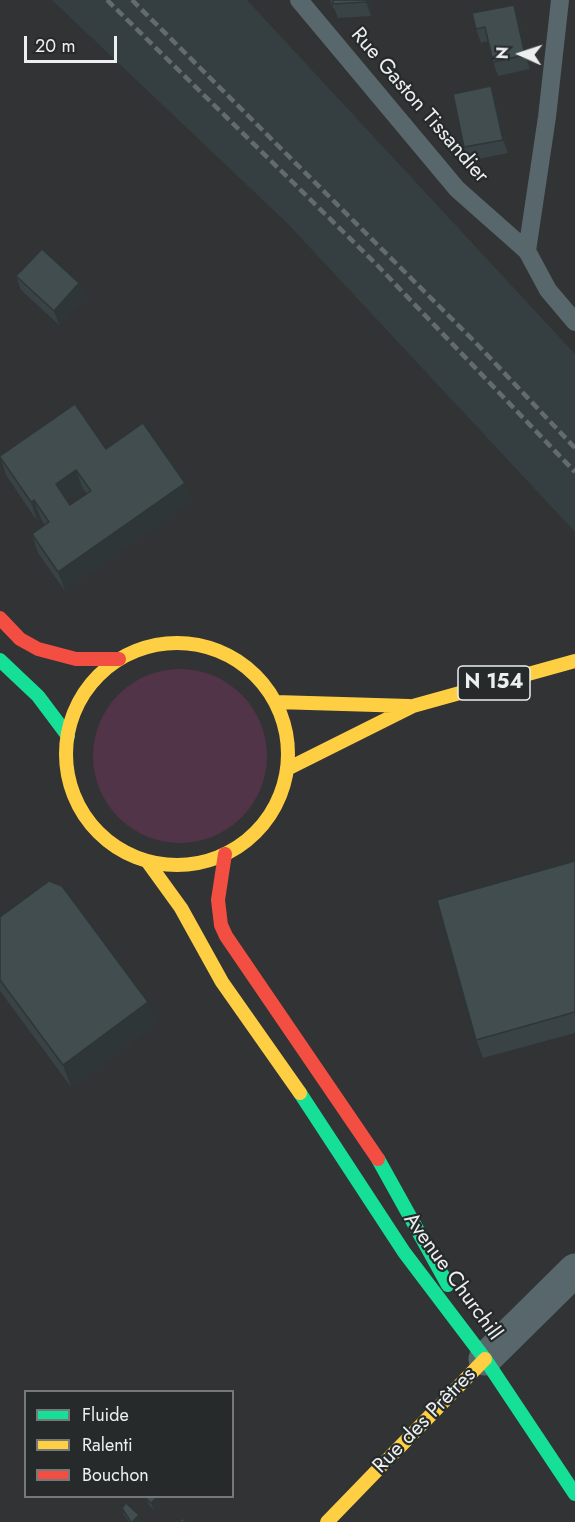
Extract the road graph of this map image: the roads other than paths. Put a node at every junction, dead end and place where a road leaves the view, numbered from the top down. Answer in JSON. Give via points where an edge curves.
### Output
{"nodes":[{"id":1,"x":299,"y":0,"type":"edge"},
{"id":2,"x":560,"y":0,"type":"edge"},
{"id":3,"x":527,"y":251,"type":"junction"},
{"id":4,"x":575,"y":322,"type":"edge"},
{"id":5,"x":0,"y":618,"type":"edge"},
{"id":6,"x":119,"y":659,"type":"junction"},
{"id":7,"x":0,"y":660,"type":"edge"},
{"id":8,"x":575,"y":661,"type":"edge"},
{"id":9,"x":276,"y":702,"type":"junction"},
{"id":10,"x":413,"y":706,"type":"junction"},
{"id":11,"x":68,"y":736,"type":"junction"},
{"id":12,"x":287,"y":769,"type":"junction"},
{"id":13,"x":225,"y":854,"type":"junction"},
{"id":14,"x":147,"y":861,"type":"junction"},
{"id":15,"x":575,"y":1270,"type":"edge"},
{"id":16,"x":485,"y":1359,"type":"junction"},
{"id":17,"x":575,"y":1494,"type":"edge"},
{"id":18,"x":327,"y":1522,"type":"edge"}],
"edges":[{"from":1,"to":3,"type":"lane","name":"Rue Gaston Tissandier","via":[[457,189]]},
{"from":2,"to":3,"type":"lane"},
{"from":3,"to":4,"type":"lane","name":"Rue Gaston Tissandier","via":[[548,290]]},
{"from":5,"to":6,"type":"main road","via":[[20,639],[38,649],[76,659]]},
{"from":6,"to":9,"type":"main road","via":[[170,642],[207,646],[240,662]]},
{"from":6,"to":11,"type":"main road","via":[[85,692]]},
{"from":7,"to":11,"type":"main road","via":[[38,696]]},
{"from":8,"to":10,"type":"main road","number":"N 154"},
{"from":9,"to":10,"type":"main road","number":"N 154"},
{"from":9,"to":12,"type":"main road","via":[[287,735]]},
{"from":10,"to":12,"type":"main road","number":"N 154"},
{"from":11,"to":14,"type":"main road","via":[[69,776],[84,814],[111,843]]},
{"from":12,"to":13,"type":"main road","via":[[277,804],[267,819],[255,833]]},
{"from":13,"to":14,"type":"main road","via":[[187,865]]},
{"from":13,"to":16,"type":"main road","name":"Avenue Churchill","via":[[218,900],[221,925],[229,942],[391,1179]]},
{"from":14,"to":16,"type":"main road","name":"Avenue Churchill","via":[[181,908],[222,982],[334,1141],[404,1252]]},
{"from":15,"to":16,"type":"street","name":"Rue des Prêtres"},
{"from":16,"to":17,"type":"main road"},
{"from":16,"to":18,"type":"main road","name":"Rue des Prêtres"}]}
